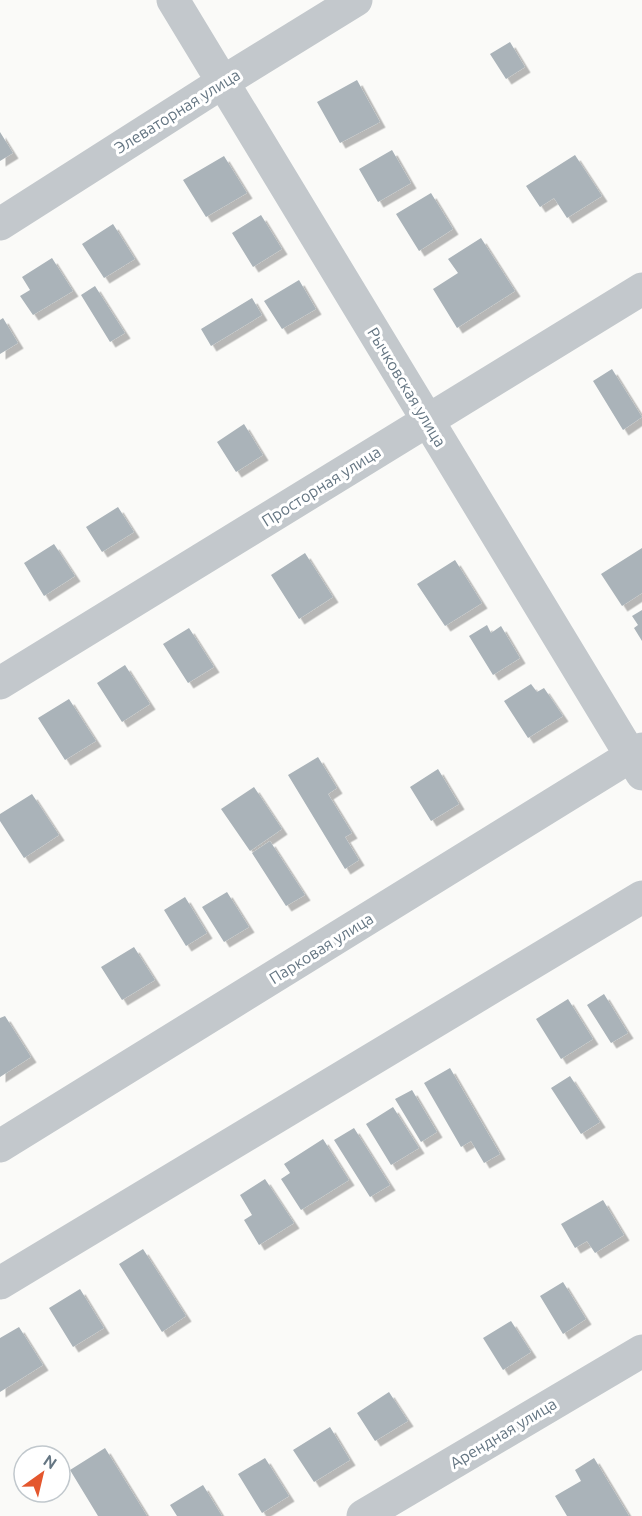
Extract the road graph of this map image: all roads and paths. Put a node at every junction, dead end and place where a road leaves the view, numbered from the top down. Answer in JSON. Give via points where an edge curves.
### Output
{"nodes":[{"id":1,"x":173,"y":0,"type":"edge"},
{"id":2,"x":356,"y":0,"type":"edge"},
{"id":3,"x":223,"y":82,"type":"junction"},
{"id":4,"x":0,"y":224,"type":"edge"},
{"id":5,"x":642,"y":289,"type":"edge"},
{"id":6,"x":427,"y":420,"type":"junction"},
{"id":7,"x":0,"y":684,"type":"edge"},
{"id":8,"x":638,"y":760,"type":"edge"},
{"id":9,"x":642,"y":897,"type":"edge"},
{"id":10,"x":0,"y":1146,"type":"edge"},
{"id":11,"x":0,"y":1284,"type":"edge"},
{"id":12,"x":642,"y":1351,"type":"edge"},
{"id":13,"x":363,"y":1516,"type":"edge"}],
"edges":[{"from":1,"to":3,"type":"street","name":"Рычковская улица"},
{"from":2,"to":3,"type":"street","name":"Элеваторная улица"},
{"from":3,"to":4,"type":"street","name":"Элеваторная улица"},
{"from":3,"to":6,"type":"street","name":"Рычковская улица"},
{"from":5,"to":6,"type":"street","name":"Просторная улица"},
{"from":6,"to":7,"type":"street","name":"Просторная улица"},
{"from":6,"to":8,"type":"street","name":"Рычковская улица"},
{"from":8,"to":10,"type":"street","name":"Парковая улица"},
{"from":9,"to":11,"type":"street"},
{"from":12,"to":13,"type":"street","name":"Арендная улица"}]}
